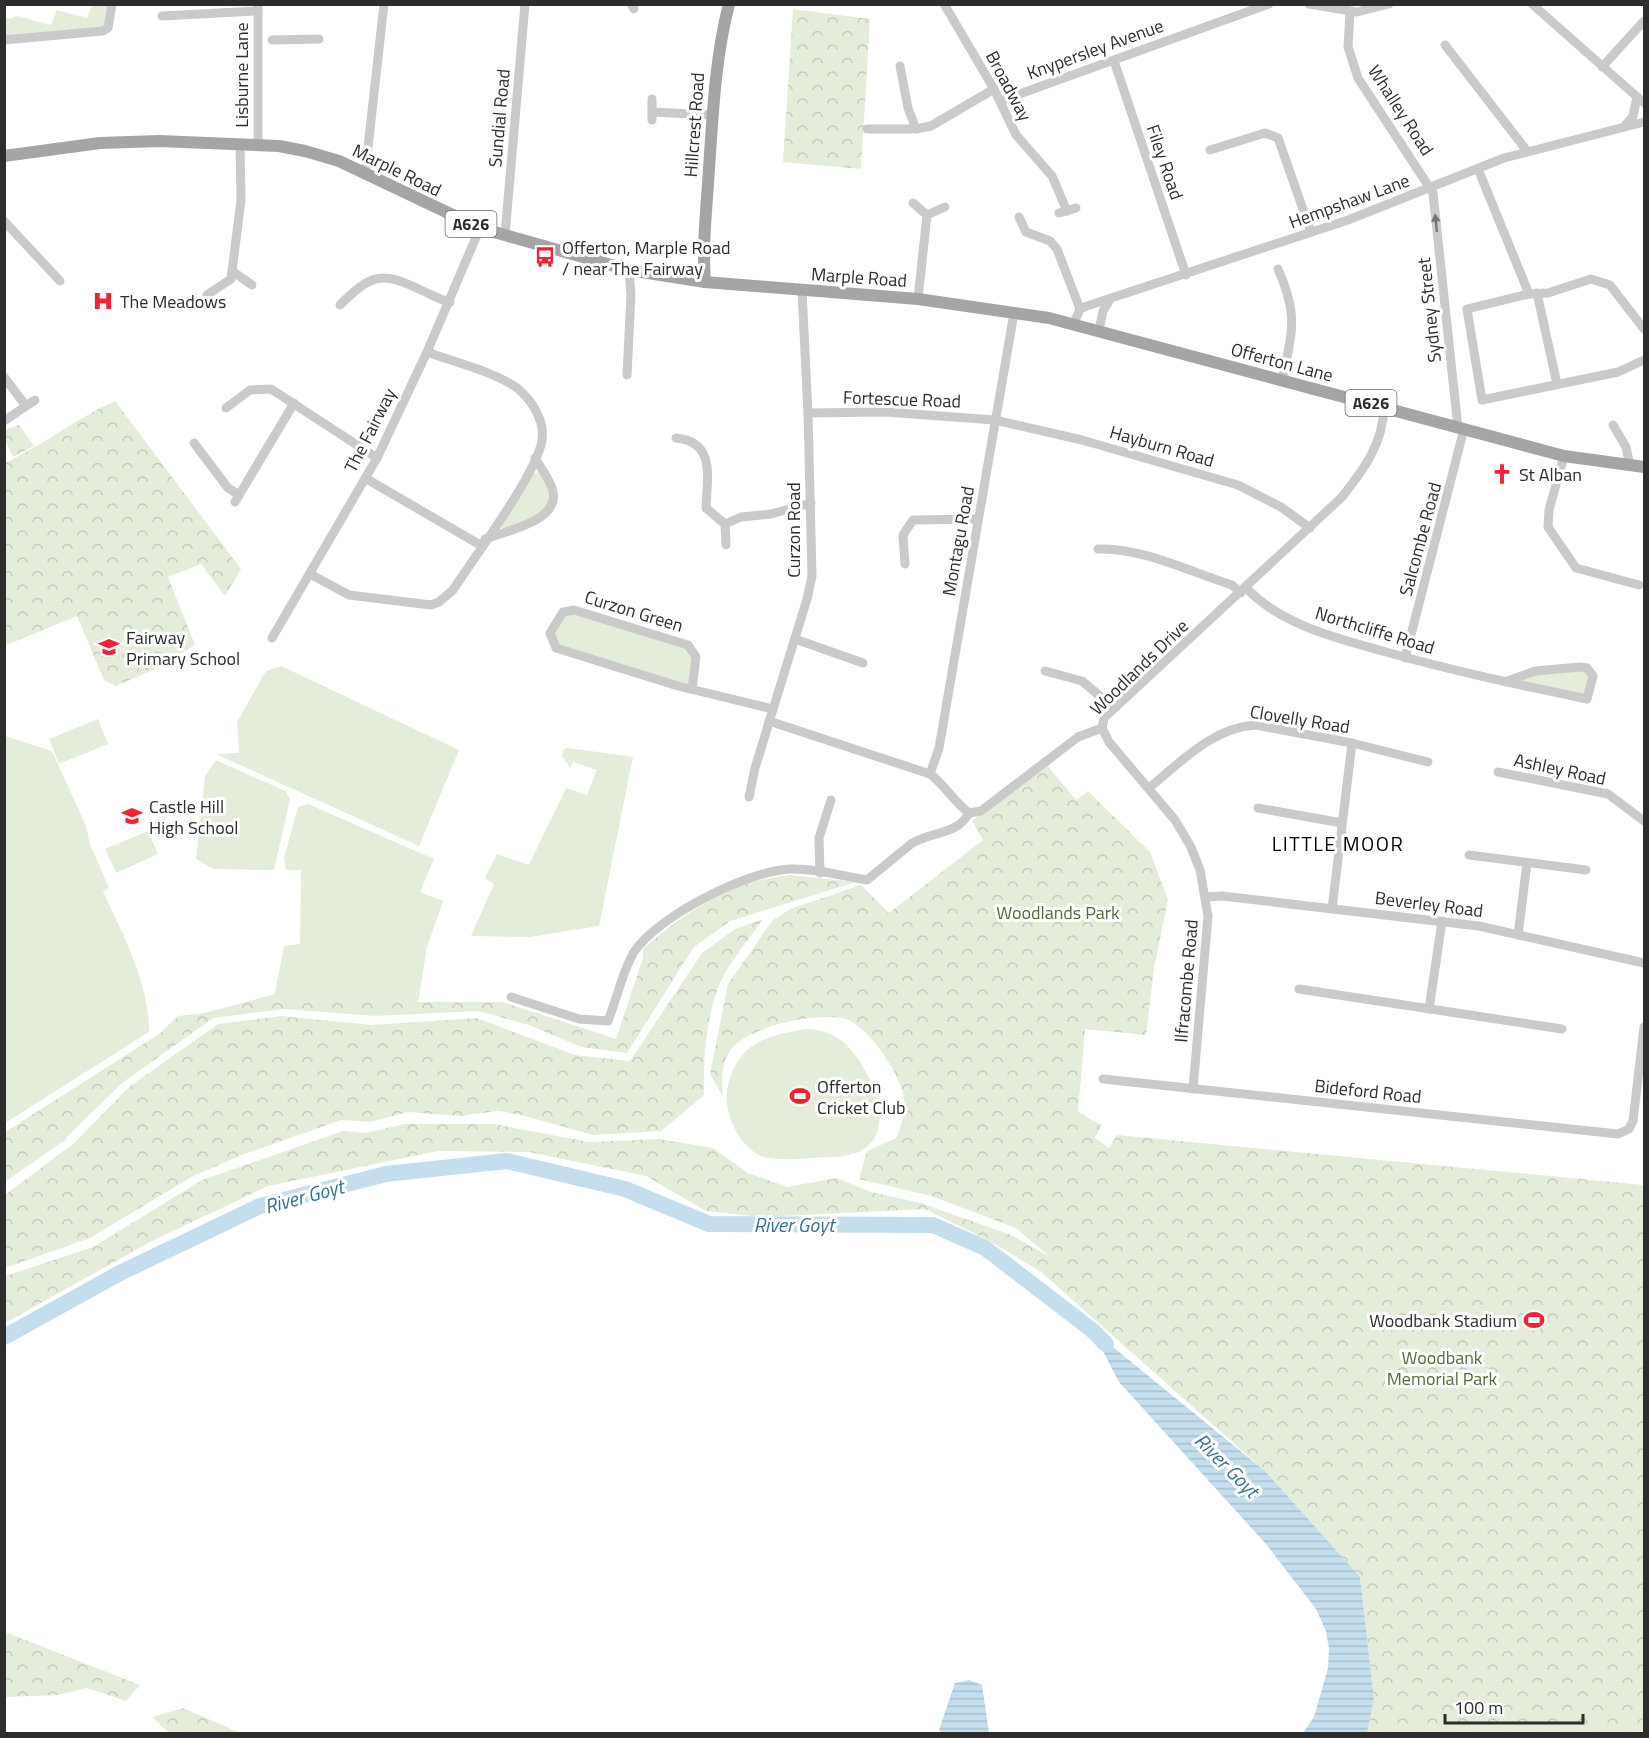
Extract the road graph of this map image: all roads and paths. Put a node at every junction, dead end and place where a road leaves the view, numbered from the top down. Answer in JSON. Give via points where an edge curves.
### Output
{"nodes":[{"id":1,"x":112,"y":4,"type":"edge"},
{"id":2,"x":384,"y":4,"type":"edge"},
{"id":3,"x":525,"y":4,"type":"edge"},
{"id":4,"x":729,"y":4,"type":"edge"},
{"id":5,"x":1269,"y":4,"type":"edge"},
{"id":6,"x":1309,"y":4,"type":"edge"},
{"id":7,"x":1389,"y":4,"type":"edge"},
{"id":8,"x":1532,"y":4,"type":"edge"},
{"id":9,"x":947,"y":6,"type":"edge"},
{"id":10,"x":258,"y":8,"type":"edge"},
{"id":11,"x":1350,"y":12,"type":"junction"},
{"id":12,"x":162,"y":16,"type":"dead end"},
{"id":13,"x":1644,"y":21,"type":"edge"},
{"id":14,"x":318,"y":39,"type":"dead end"},
{"id":15,"x":4,"y":40,"type":"edge"},
{"id":16,"x":272,"y":40,"type":"dead end"},
{"id":17,"x":1445,"y":45,"type":"dead end"},
{"id":18,"x":1113,"y":61,"type":"junction"},
{"id":19,"x":900,"y":66,"type":"dead end"},
{"id":20,"x":1602,"y":68,"type":"junction"},
{"id":21,"x":994,"y":89,"type":"junction"},
{"id":22,"x":652,"y":99,"type":"dead end"},
{"id":23,"x":1641,"y":100,"type":"edge"},
{"id":24,"x":1000,"y":101,"type":"junction"},
{"id":25,"x":712,"y":115,"type":"junction"},
{"id":26,"x":1644,"y":122,"type":"edge"},
{"id":27,"x":1624,"y":127,"type":"junction"},
{"id":28,"x":867,"y":129,"type":"dead end"},
{"id":29,"x":916,"y":129,"type":"junction"},
{"id":30,"x":240,"y":144,"type":"junction"},
{"id":31,"x":258,"y":145,"type":"junction"},
{"id":32,"x":1210,"y":150,"type":"dead end"},
{"id":33,"x":1527,"y":151,"type":"junction"},
{"id":34,"x":4,"y":156,"type":"edge"},
{"id":35,"x":1478,"y":169,"type":"junction"},
{"id":36,"x":365,"y":174,"type":"junction"},
{"id":37,"x":1431,"y":188,"type":"junction"},
{"id":38,"x":913,"y":203,"type":"dead end"},
{"id":39,"x":945,"y":207,"type":"dead end"},
{"id":40,"x":1067,"y":211,"type":"dead end"},
{"id":41,"x":927,"y":215,"type":"junction"},
{"id":42,"x":1019,"y":217,"type":"dead end"},
{"id":43,"x":4,"y":220,"type":"edge"},
{"id":44,"x":480,"y":228,"type":"junction"},
{"id":45,"x":1311,"y":232,"type":"junction"},
{"id":46,"x":505,"y":235,"type":"junction"},
{"id":47,"x":1278,"y":269,"type":"dead end"},
{"id":48,"x":629,"y":270,"type":"junction"},
{"id":49,"x":231,"y":272,"type":"junction"},
{"id":50,"x":1186,"y":275,"type":"junction"},
{"id":51,"x":60,"y":281,"type":"dead end"},
{"id":52,"x":699,"y":281,"type":"junction"},
{"id":53,"x":252,"y":285,"type":"dead end"},
{"id":54,"x":802,"y":291,"type":"junction"},
{"id":55,"x":1533,"y":294,"type":"junction"},
{"id":56,"x":207,"y":295,"type":"dead end"},
{"id":57,"x":918,"y":299,"type":"junction"},
{"id":58,"x":1108,"y":301,"type":"junction"},
{"id":59,"x":450,"y":302,"type":"junction"},
{"id":60,"x":340,"y":305,"type":"dead end"},
{"id":61,"x":1080,"y":309,"type":"junction"},
{"id":62,"x":1014,"y":312,"type":"junction"},
{"id":63,"x":1074,"y":323,"type":"junction"},
{"id":64,"x":1093,"y":328,"type":"junction"},
{"id":65,"x":1644,"y":329,"type":"edge"},
{"id":66,"x":427,"y":352,"type":"junction"},
{"id":67,"x":1644,"y":360,"type":"edge"},
{"id":68,"x":627,"y":375,"type":"dead end"},
{"id":69,"x":4,"y":377,"type":"edge"},
{"id":70,"x":1282,"y":381,"type":"junction"},
{"id":71,"x":1557,"y":384,"type":"junction"},
{"id":72,"x":35,"y":400,"type":"dead end"},
{"id":73,"x":294,"y":403,"type":"junction"},
{"id":74,"x":26,"y":406,"type":"junction"},
{"id":75,"x":1384,"y":407,"type":"junction"},
{"id":76,"x":226,"y":408,"type":"dead end"},
{"id":77,"x":808,"y":413,"type":"junction"},
{"id":78,"x":995,"y":420,"type":"junction"},
{"id":79,"x":4,"y":421,"type":"edge"},
{"id":80,"x":1612,"y":425,"type":"dead end"},
{"id":81,"x":1461,"y":428,"type":"junction"},
{"id":82,"x":676,"y":438,"type":"dead end"},
{"id":83,"x":194,"y":443,"type":"dead end"},
{"id":84,"x":1564,"y":456,"type":"junction"},
{"id":85,"x":377,"y":458,"type":"junction"},
{"id":86,"x":535,"y":458,"type":"junction"},
{"id":87,"x":1630,"y":466,"type":"junction"},
{"id":88,"x":1644,"y":467,"type":"edge"},
{"id":89,"x":365,"y":478,"type":"junction"},
{"id":90,"x":811,"y":503,"type":"junction"},
{"id":91,"x":978,"y":519,"type":"junction"},
{"id":92,"x":725,"y":524,"type":"junction"},
{"id":93,"x":1311,"y":528,"type":"junction"},
{"id":94,"x":484,"y":542,"type":"junction"},
{"id":95,"x":726,"y":545,"type":"dead end"},
{"id":96,"x":1098,"y":549,"type":"dead end"},
{"id":97,"x":904,"y":564,"type":"dead end"},
{"id":98,"x":310,"y":574,"type":"junction"},
{"id":99,"x":1639,"y":585,"type":"dead end"},
{"id":100,"x":1243,"y":590,"type":"junction"},
{"id":101,"x":272,"y":638,"type":"dead end"},
{"id":102,"x":795,"y":639,"type":"junction"},
{"id":103,"x":1405,"y":657,"type":"junction"},
{"id":104,"x":863,"y":663,"type":"dead end"},
{"id":105,"x":1045,"y":670,"type":"dead end"},
{"id":106,"x":1505,"y":682,"type":"junction"},
{"id":107,"x":692,"y":689,"type":"junction"},
{"id":108,"x":1114,"y":708,"type":"junction"},
{"id":109,"x":773,"y":709,"type":"junction"},
{"id":110,"x":769,"y":721,"type":"junction"},
{"id":111,"x":1102,"y":728,"type":"junction"},
{"id":112,"x":1352,"y":743,"type":"junction"},
{"id":113,"x":1428,"y":762,"type":"dead end"},
{"id":114,"x":1498,"y":772,"type":"dead end"},
{"id":115,"x":930,"y":774,"type":"junction"},
{"id":116,"x":1149,"y":788,"type":"junction"},
{"id":117,"x":749,"y":797,"type":"dead end"},
{"id":118,"x":831,"y":800,"type":"dead end"},
{"id":119,"x":1258,"y":808,"type":"dead end"},
{"id":120,"x":969,"y":813,"type":"junction"},
{"id":121,"x":1644,"y":820,"type":"edge"},
{"id":122,"x":1342,"y":823,"type":"junction"},
{"id":123,"x":1469,"y":855,"type":"dead end"},
{"id":124,"x":1527,"y":863,"type":"junction"},
{"id":125,"x":1586,"y":870,"type":"dead end"},
{"id":126,"x":820,"y":873,"type":"junction"},
{"id":127,"x":1206,"y":897,"type":"junction"},
{"id":128,"x":1332,"y":909,"type":"junction"},
{"id":129,"x":1442,"y":921,"type":"junction"},
{"id":130,"x":1518,"y":935,"type":"junction"},
{"id":131,"x":1644,"y":963,"type":"edge"},
{"id":132,"x":1299,"y":989,"type":"dead end"},
{"id":133,"x":511,"y":997,"type":"dead end"},
{"id":134,"x":1429,"y":1009,"type":"junction"},
{"id":135,"x":1644,"y":1027,"type":"edge"},
{"id":136,"x":1562,"y":1029,"type":"dead end"},
{"id":137,"x":1103,"y":1079,"type":"dead end"},
{"id":138,"x":1193,"y":1089,"type":"junction"}],
"edges":[{"from":1,"to":15,"type":"street","via":[[104,31]]},
{"from":2,"to":36,"type":"street"},
{"from":3,"to":46,"type":"street","name":"Sundial Road"},
{"from":4,"to":25,"type":"main road","name":"Hillcrest Road","via":[[719,46]]},
{"from":5,"to":18,"type":"street","name":"Knypersley Avenue"},
{"from":6,"to":11,"type":"street"},
{"from":7,"to":11,"type":"street"},
{"from":8,"to":20,"type":"street"},
{"from":9,"to":21,"type":"street","name":"Broadway"},
{"from":10,"to":12,"type":"street"},
{"from":10,"to":31,"type":"street","name":"Lisburne Lane"},
{"from":11,"to":37,"type":"street","name":"Whalley Road","via":[[1348,47],[1358,78]]},
{"from":13,"to":20,"type":"street"},
{"from":14,"to":16,"type":"street"},
{"from":17,"to":33,"type":"street"},
{"from":18,"to":24,"type":"street","name":"Knypersley Avenue"},
{"from":18,"to":50,"type":"street","name":"Filey Road"},
{"from":19,"to":29,"type":"street"},
{"from":20,"to":23,"type":"street"},
{"from":21,"to":24,"type":"street","name":"Broadway"},
{"from":21,"to":29,"type":"street","via":[[938,123]]},
{"from":22,"to":25,"type":"street","via":[[652,116]]},
{"from":23,"to":27,"type":"street"},
{"from":24,"to":40,"type":"street","name":"Broadway","via":[[1017,135],[1052,176]]},
{"from":25,"to":52,"type":"main road","name":"Hillcrest Road"},
{"from":26,"to":27,"type":"street","name":"Hempshaw Lane"},
{"from":27,"to":33,"type":"street","name":"Hempshaw Lane"},
{"from":28,"to":29,"type":"street"},
{"from":30,"to":31,"type":"main road","name":"Marple Road","number":"A626"},
{"from":30,"to":34,"type":"main road","name":"Marple Road","number":"A626","via":[[100,143]]},
{"from":30,"to":49,"type":"street","via":[[240,200]]},
{"from":31,"to":36,"type":"main road","name":"Marple Road","number":"A626","via":[[305,151]]},
{"from":32,"to":45,"type":"street","via":[[1265,133],[1278,138]]},
{"from":33,"to":35,"type":"street","name":"Hempshaw Lane"},
{"from":35,"to":37,"type":"street","name":"Hempshaw Lane"},
{"from":35,"to":55,"type":"street"},
{"from":36,"to":44,"type":"main road","name":"Marple Road","number":"A626"},
{"from":37,"to":45,"type":"street","name":"Hempshaw Lane"},
{"from":81,"to":37,"type":"street","name":"Sydney Street","one_way":true},
{"from":38,"to":41,"type":"street"},
{"from":39,"to":41,"type":"street"},
{"from":41,"to":57,"type":"street"},
{"from":42,"to":61,"type":"street","via":[[1026,232],[1050,241],[1057,249]]},
{"from":43,"to":51,"type":"street"},
{"from":44,"to":46,"type":"main road","name":"Marple Road","number":"A626"},
{"from":44,"to":59,"type":"street","name":"The Fairway"},
{"from":45,"to":50,"type":"street","name":"Hempshaw Lane"},
{"from":46,"to":48,"type":"main road","name":"Marple Road","number":"A626"},
{"from":47,"to":70,"type":"street","via":[[1290,295],[1293,314]]},
{"from":48,"to":52,"type":"main road","name":"Marple Road","number":"A626"},
{"from":48,"to":68,"type":"street"},
{"from":49,"to":53,"type":"street"},
{"from":49,"to":56,"type":"street","via":[[227,283]]},
{"from":50,"to":58,"type":"street","name":"Hempshaw Lane"},
{"from":52,"to":54,"type":"main road","name":"Marple Road","number":"A626"},
{"from":54,"to":57,"type":"main road","name":"Marple Road","number":"A626"},
{"from":54,"to":77,"type":"street","name":"Curzon Road"},
{"from":55,"to":65,"type":"street","via":[[1591,279],[1610,285]]},
{"from":55,"to":71,"type":"street"},
{"from":55,"to":71,"type":"street","via":[[1467,309],[1479,394],[1486,399]]},
{"from":57,"to":62,"type":"main road","name":"Marple Road","number":"A626"},
{"from":58,"to":61,"type":"street","name":"Hempshaw Lane"},
{"from":58,"to":64,"type":"street"},
{"from":59,"to":60,"type":"street","via":[[398,279],[383,277],[368,280]]},
{"from":59,"to":66,"type":"street","name":"The Fairway"},
{"from":61,"to":63,"type":"street"},
{"from":62,"to":63,"type":"main road","name":"Marple Road","number":"A626"},
{"from":62,"to":78,"type":"street","name":"Montagu Road"},
{"from":63,"to":64,"type":"main road","name":"Marple Road","number":"A626"},
{"from":64,"to":70,"type":"main road","name":"Offerton Lane","number":"A626"},
{"from":66,"to":85,"type":"street","name":"The Fairway"},
{"from":66,"to":86,"type":"street","via":[[509,383],[527,398],[542,429],[542,442]]},
{"from":67,"to":71,"type":"street","via":[[1618,372]]},
{"from":69,"to":74,"type":"street"},
{"from":70,"to":75,"type":"main road","name":"Offerton Lane","number":"A626"},
{"from":72,"to":74,"type":"street"},
{"from":73,"to":76,"type":"street","via":[[264,388],[236,396]]},
{"from":73,"to":83,"type":"street","via":[[237,499]]},
{"from":73,"to":85,"type":"street"},
{"from":74,"to":79,"type":"street"},
{"from":75,"to":81,"type":"main road","name":"Offerton Lane","number":"A626"},
{"from":75,"to":93,"type":"street","name":"Woodlands Drive","via":[[1383,429],[1366,467]]},
{"from":77,"to":78,"type":"street","name":"Fortescue Road","via":[[885,412]]},
{"from":77,"to":90,"type":"street","name":"Curzon Road"},
{"from":78,"to":91,"type":"street","name":"Montagu Road"},
{"from":78,"to":93,"type":"street","name":"Hayburn Road","via":[[1082,440],[1238,485]]},
{"from":80,"to":87,"type":"street","via":[[1626,447]]},
{"from":81,"to":84,"type":"main road","name":"Offerton Lane","number":"A626"},
{"from":81,"to":103,"type":"street","name":"Salcombe Road"},
{"from":82,"to":92,"type":"street","via":[[699,447],[706,457],[706,508]]},
{"from":84,"to":87,"type":"main road","name":"Offerton Lane","number":"A626"},
{"from":84,"to":99,"type":"street","via":[[1549,510],[1548,527],[1552,535],[1576,568]]},
{"from":85,"to":89,"type":"street","name":"The Fairway"},
{"from":86,"to":94,"type":"street"},
{"from":86,"to":94,"type":"street","via":[[552,489],[550,509],[542,517]]},
{"from":87,"to":88,"type":"main road","name":"Offerton Lane","number":"A626"},
{"from":89,"to":94,"type":"street"},
{"from":89,"to":98,"type":"street","name":"The Fairway"},
{"from":90,"to":92,"type":"street","via":[[741,517]]},
{"from":90,"to":102,"type":"street","name":"Curzon Road","via":[[812,576]]},
{"from":91,"to":97,"type":"street","via":[[913,520],[903,535]]},
{"from":91,"to":115,"type":"street","name":"Montagu Road","via":[[939,748]]},
{"from":92,"to":95,"type":"street"},
{"from":93,"to":100,"type":"street","name":"Woodlands Drive"},
{"from":94,"to":98,"type":"street","via":[[447,597],[431,605],[349,595]]},
{"from":96,"to":100,"type":"street","name":"Northcliffe Road","via":[[1136,554]]},
{"from":98,"to":101,"type":"street","name":"The Fairway"},
{"from":100,"to":103,"type":"street","name":"Northcliffe Road","via":[[1297,624]]},
{"from":100,"to":108,"type":"street","name":"Woodlands Drive"},
{"from":102,"to":104,"type":"street"},
{"from":102,"to":109,"type":"street","name":"Curzon Road"},
{"from":103,"to":106,"type":"street","name":"Northcliffe Road"},
{"from":105,"to":108,"type":"street","via":[[1082,681]]},
{"from":106,"to":106,"type":"street","name":"Northcliffe Road","via":[[1587,699],[1593,676],[1587,668],[1580,667],[1535,671]]},
{"from":107,"to":107,"type":"street","name":"Curzon Green","via":[[556,648],[550,633],[563,612],[574,610],[688,645],[696,657]]},
{"from":107,"to":109,"type":"street","name":"Curzon Green"},
{"from":108,"to":111,"type":"street","name":"Woodlands Drive","via":[[1104,718]]},
{"from":109,"to":110,"type":"street","name":"Curzon Road"},
{"from":110,"to":115,"type":"street"},
{"from":110,"to":117,"type":"street","name":"Curzon Road"},
{"from":111,"to":116,"type":"street","name":"Ilfracombe Road"},
{"from":111,"to":120,"type":"street","name":"Woodlands Drive","via":[[1078,737],[981,811]]},
{"from":112,"to":113,"type":"street","name":"Clovelly Road"},
{"from":112,"to":116,"type":"street","name":"Clovelly Road","via":[[1255,725],[1238,726],[1205,743]]},
{"from":112,"to":122,"type":"street"},
{"from":114,"to":121,"type":"street","name":"Ashley Road","via":[[1608,794]]},
{"from":115,"to":120,"type":"street"},
{"from":116,"to":127,"type":"street","name":"Ilfracombe Road","via":[[1191,847]]},
{"from":118,"to":126,"type":"street","via":[[819,838]]},
{"from":119,"to":122,"type":"street"},
{"from":120,"to":126,"type":"street","name":"Woodlands Drive","via":[[953,830],[911,844],[867,880]]},
{"from":122,"to":128,"type":"street"},
{"from":123,"to":124,"type":"street"},
{"from":124,"to":125,"type":"street"},
{"from":124,"to":130,"type":"street"},
{"from":126,"to":133,"type":"street","name":"Woodlands Drive","via":[[790,869],[748,878],[706,896],[655,931],[634,952],[608,1021],[579,1019]]},
{"from":127,"to":128,"type":"street","name":"Beverley Road"},
{"from":127,"to":138,"type":"street","name":"Ilfracombe Road","via":[[1209,916]]},
{"from":128,"to":129,"type":"street","name":"Beverley Road"},
{"from":129,"to":130,"type":"street","name":"Beverley Road"},
{"from":129,"to":134,"type":"street"},
{"from":130,"to":131,"type":"street","name":"Beverley Road"},
{"from":132,"to":134,"type":"street"},
{"from":134,"to":136,"type":"street"},
{"from":135,"to":138,"type":"street","name":"Bideford Road","via":[[1633,1121],[1629,1129],[1618,1134]]},
{"from":137,"to":138,"type":"street","name":"Bideford Road"}]}
